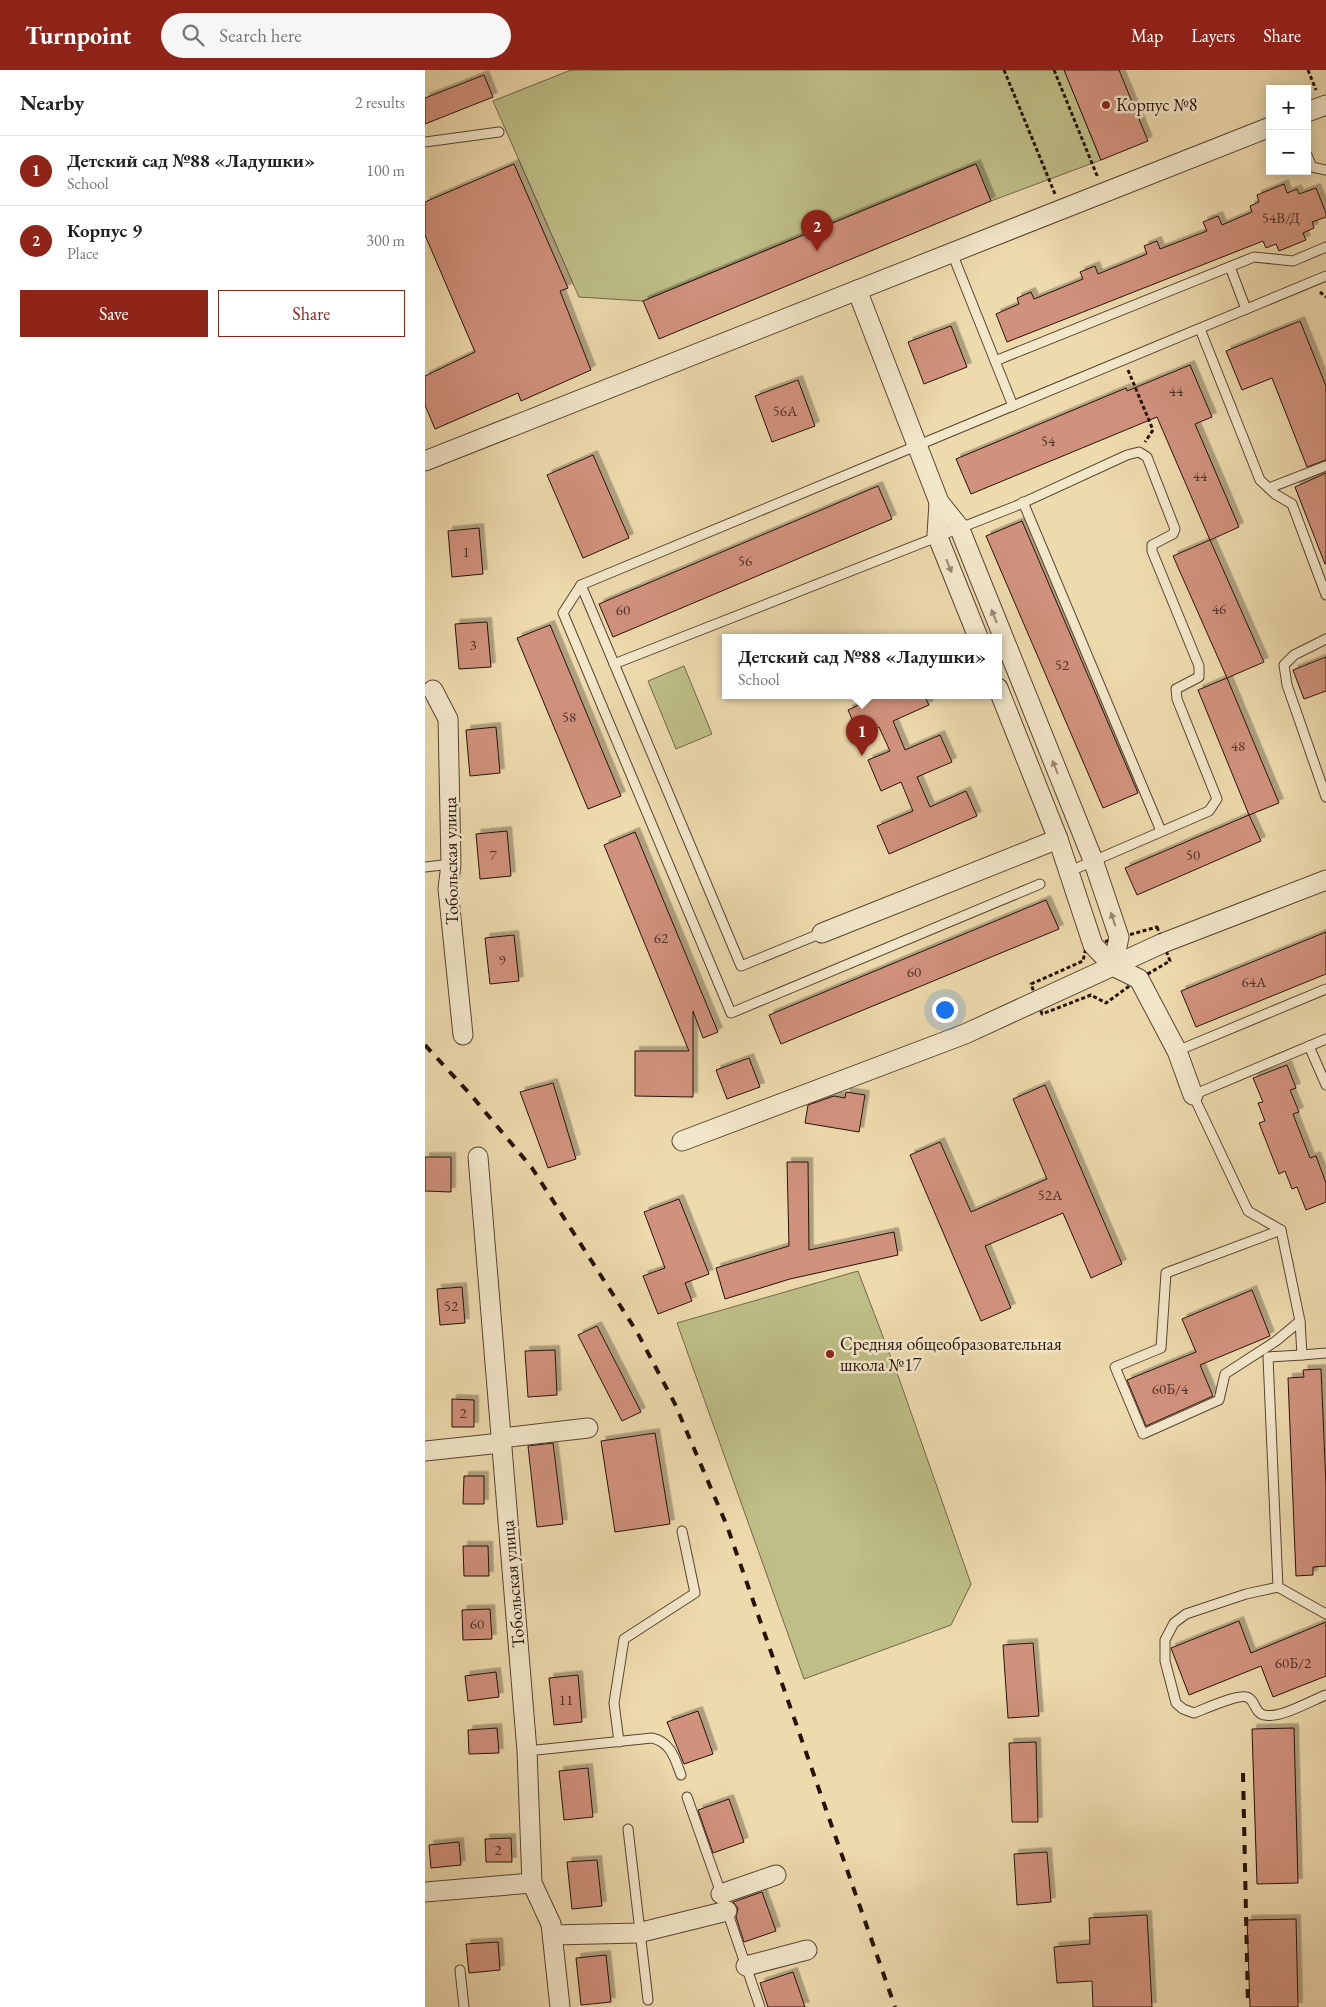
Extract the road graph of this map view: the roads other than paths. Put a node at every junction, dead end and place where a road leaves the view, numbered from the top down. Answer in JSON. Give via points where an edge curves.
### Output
{"nodes":[{"id":1,"x":1326,"y":105,"type":"edge"},
{"id":2,"x":1311,"y":111,"type":"edge"},
{"id":3,"x":1266,"y":129,"type":"edge"},
{"id":4,"x":499,"y":132,"type":"dead end"},
{"id":5,"x":425,"y":142,"type":"edge"},
{"id":6,"x":1311,"y":163,"type":"edge"},
{"id":7,"x":1326,"y":170,"type":"edge"},
{"id":8,"x":1326,"y":247,"type":"edge"},
{"id":9,"x":952,"y":253,"type":"junction"},
{"id":10,"x":1230,"y":267,"type":"junction"},
{"id":11,"x":1326,"y":276,"type":"edge"},
{"id":12,"x":857,"y":290,"type":"junction"},
{"id":13,"x":1247,"y":309,"type":"junction"},
{"id":14,"x":1200,"y":329,"type":"junction"},
{"id":15,"x":995,"y":361,"type":"junction"},
{"id":16,"x":1013,"y":406,"type":"junction"},
{"id":17,"x":918,"y":446,"type":"junction"},
{"id":18,"x":425,"y":461,"type":"edge"},
{"id":19,"x":1326,"y":466,"type":"edge"},
{"id":20,"x":1269,"y":488,"type":"junction"},
{"id":21,"x":939,"y":502,"type":"junction"},
{"id":22,"x":1023,"y":502,"type":"junction"},
{"id":23,"x":959,"y":527,"type":"junction"},
{"id":24,"x":937,"y":535,"type":"junction"},
{"id":25,"x":581,"y":586,"type":"junction"},
{"id":26,"x":1326,"y":595,"type":"edge"},
{"id":27,"x":977,"y":634,"type":"edge"},
{"id":28,"x":1002,"y":634,"type":"edge"},
{"id":29,"x":1002,"y":634,"type":"edge"},
{"id":30,"x":1326,"y":639,"type":"edge"},
{"id":31,"x":614,"y":664,"type":"junction"},
{"id":32,"x":429,"y":690,"type":"edge"},
{"id":33,"x":1026,"y":694,"type":"junction"},
{"id":34,"x":1002,"y":696,"type":"edge"},
{"id":35,"x":1002,"y":699,"type":"edge"},
{"id":36,"x":1326,"y":796,"type":"edge"},
{"id":37,"x":1161,"y":831,"type":"junction"},
{"id":38,"x":1058,"y":839,"type":"junction"},
{"id":39,"x":1093,"y":860,"type":"junction"},
{"id":40,"x":451,"y":864,"type":"junction"},
{"id":41,"x":425,"y":867,"type":"edge"},
{"id":42,"x":1068,"y":872,"type":"junction"},
{"id":43,"x":1326,"y":880,"type":"edge"},
{"id":44,"x":1040,"y":884,"type":"dead end"},
{"id":45,"x":822,"y":933,"type":"joint"},
{"id":46,"x":1113,"y":966,"type":"junction"},
{"id":47,"x":1326,"y":989,"type":"edge"},
{"id":48,"x":463,"y":1035,"type":"dead end"},
{"id":49,"x":1326,"y":1039,"type":"edge"},
{"id":50,"x":1309,"y":1046,"type":"junction"},
{"id":51,"x":1177,"y":1051,"type":"junction"},
{"id":52,"x":1326,"y":1085,"type":"edge"},
{"id":53,"x":1193,"y":1095,"type":"junction"},
{"id":54,"x":681,"y":1141,"type":"dead end"},
{"id":55,"x":478,"y":1157,"type":"dead end"},
{"id":56,"x":1281,"y":1230,"type":"junction"},
{"id":57,"x":1300,"y":1321,"type":"junction"},
{"id":58,"x":1326,"y":1354,"type":"edge"},
{"id":59,"x":1302,"y":1355,"type":"junction"},
{"id":60,"x":589,"y":1428,"type":"dead end"},
{"id":61,"x":501,"y":1440,"type":"junction"},
{"id":62,"x":425,"y":1450,"type":"edge"},
{"id":63,"x":682,"y":1531,"type":"dead end"},
{"id":64,"x":1278,"y":1587,"type":"junction"},
{"id":65,"x":1326,"y":1614,"type":"edge"},
{"id":66,"x":1326,"y":1695,"type":"edge"},
{"id":67,"x":619,"y":1742,"type":"junction"},
{"id":68,"x":527,"y":1751,"type":"junction"},
{"id":69,"x":681,"y":1775,"type":"dead end"},
{"id":70,"x":687,"y":1798,"type":"dead end"},
{"id":71,"x":628,"y":1829,"type":"dead end"},
{"id":72,"x":776,"y":1874,"type":"dead end"},
{"id":73,"x":532,"y":1883,"type":"junction"},
{"id":74,"x":425,"y":1892,"type":"edge"},
{"id":75,"x":724,"y":1902,"type":"junction"},
{"id":76,"x":553,"y":1935,"type":"junction"},
{"id":77,"x":807,"y":1950,"type":"dead end"},
{"id":78,"x":746,"y":1966,"type":"junction"},
{"id":79,"x":460,"y":1970,"type":"dead end"},
{"id":80,"x":648,"y":2000,"type":"dead end"},
{"id":81,"x":464,"y":2007,"type":"edge"},
{"id":82,"x":560,"y":2007,"type":"edge"},
{"id":83,"x":760,"y":2007,"type":"edge"}],
"edges":[{"from":1,"to":2,"type":"street"},
{"from":3,"to":9,"type":"street"},
{"from":4,"to":5,"type":"lane"},
{"from":6,"to":7,"type":"lane","via":[[1313,167]]},
{"from":8,"to":10,"type":"lane","via":[[1293,261],[1254,257]]},
{"from":9,"to":12,"type":"street"},
{"from":9,"to":15,"type":"lane"},
{"from":10,"to":13,"type":"lane"},
{"from":10,"to":15,"type":"lane"},
{"from":11,"to":13,"type":"lane"},
{"from":12,"to":17,"type":"street"},
{"from":12,"to":18,"type":"street"},
{"from":13,"to":14,"type":"lane"},
{"from":14,"to":16,"type":"lane"},
{"from":14,"to":20,"type":"lane","via":[[1260,480]]},
{"from":15,"to":16,"type":"lane"},
{"from":16,"to":17,"type":"lane"},
{"from":17,"to":21,"type":"street"},
{"from":17,"to":25,"type":"lane"},
{"from":19,"to":20,"type":"lane"},
{"from":20,"to":26,"type":"lane","via":[[1292,504]]},
{"from":21,"to":23,"type":"street"},
{"from":21,"to":24,"type":"street"},
{"from":22,"to":23,"type":"lane"},
{"from":22,"to":37,"type":"lane"},
{"from":22,"to":37,"type":"lane","via":[[1127,455],[1139,452],[1147,458],[1175,529],[1173,534],[1152,544],[1152,551],[1199,666],[1199,677],[1176,689],[1177,698],[1217,799],[1209,811]]},
{"from":23,"to":24,"type":"lane"},
{"from":29,"to":23,"type":"street","one_way":true},
{"from":24,"to":27,"type":"street","one_way":true},
{"from":24,"to":31,"type":"lane"},
{"from":25,"to":31,"type":"lane"},
{"from":25,"to":44,"type":"lane","via":[[563,613],[731,1013]]},
{"from":33,"to":28,"type":"street","one_way":true},
{"from":30,"to":36,"type":"lane","via":[[1294,655],[1284,665],[1287,685]]},
{"from":31,"to":45,"type":"lane","via":[[741,966]]},
{"from":32,"to":40,"type":"street","name":"Тобольская улица","via":[[448,719]]},
{"from":33,"to":34,"type":"street"},
{"from":39,"to":33,"type":"street","one_way":true},
{"from":35,"to":38,"type":"street"},
{"from":37,"to":39,"type":"lane"},
{"from":38,"to":42,"type":"street"},
{"from":38,"to":45,"type":"street"},
{"from":39,"to":42,"type":"lane"},
{"from":46,"to":39,"type":"street","one_way":true,"via":[[1119,937]]},
{"from":40,"to":41,"type":"lane"},
{"from":40,"to":48,"type":"street","name":"Тобольская улица","via":[[448,889]]},
{"from":42,"to":46,"type":"street","via":[[1093,945]]},
{"from":43,"to":46,"type":"street","via":[[1163,943]]},
{"from":46,"to":51,"type":"street","via":[[1139,979]]},
{"from":46,"to":54,"type":"street","via":[[965,1034]]},
{"from":47,"to":51,"type":"lane"},
{"from":49,"to":50,"type":"lane"},
{"from":50,"to":52,"type":"lane"},
{"from":50,"to":53,"type":"lane"},
{"from":51,"to":53,"type":"street"},
{"from":53,"to":56,"type":"lane","via":[[1247,1211]]},
{"from":55,"to":61,"type":"street","name":"Тобольская улица"},
{"from":56,"to":57,"type":"lane"},
{"from":56,"to":57,"type":"lane","via":[[1166,1274],[1161,1348],[1115,1366],[1143,1434],[1219,1400],[1225,1374]]},
{"from":57,"to":59,"type":"lane"},
{"from":58,"to":59,"type":"lane"},
{"from":59,"to":64,"type":"lane","via":[[1268,1357]]},
{"from":60,"to":61,"type":"street"},
{"from":61,"to":62,"type":"street"},
{"from":61,"to":68,"type":"street","name":"Тобольская улица"},
{"from":63,"to":67,"type":"lane","via":[[695,1593],[624,1639],[615,1703]]},
{"from":64,"to":65,"type":"lane"},
{"from":64,"to":66,"type":"lane","via":[[1186,1614],[1174,1623],[1165,1640],[1165,1661],[1176,1703],[1194,1713],[1245,1696],[1262,1715],[1276,1716]]},
{"from":67,"to":68,"type":"lane"},
{"from":67,"to":69,"type":"lane","via":[[661,1740],[670,1747]]},
{"from":68,"to":73,"type":"street","name":"Тобольская улица"},
{"from":70,"to":75,"type":"lane"},
{"from":71,"to":80,"type":"lane"},
{"from":72,"to":75,"type":"street"},
{"from":73,"to":74,"type":"street"},
{"from":73,"to":76,"type":"street","name":"Тобольская улица"},
{"from":75,"to":76,"type":"street","via":[[638,1933]]},
{"from":75,"to":78,"type":"lane"},
{"from":76,"to":82,"type":"street","name":"Тобольская улица"},
{"from":77,"to":78,"type":"street"},
{"from":78,"to":83,"type":"lane"},
{"from":79,"to":81,"type":"lane"}]}
